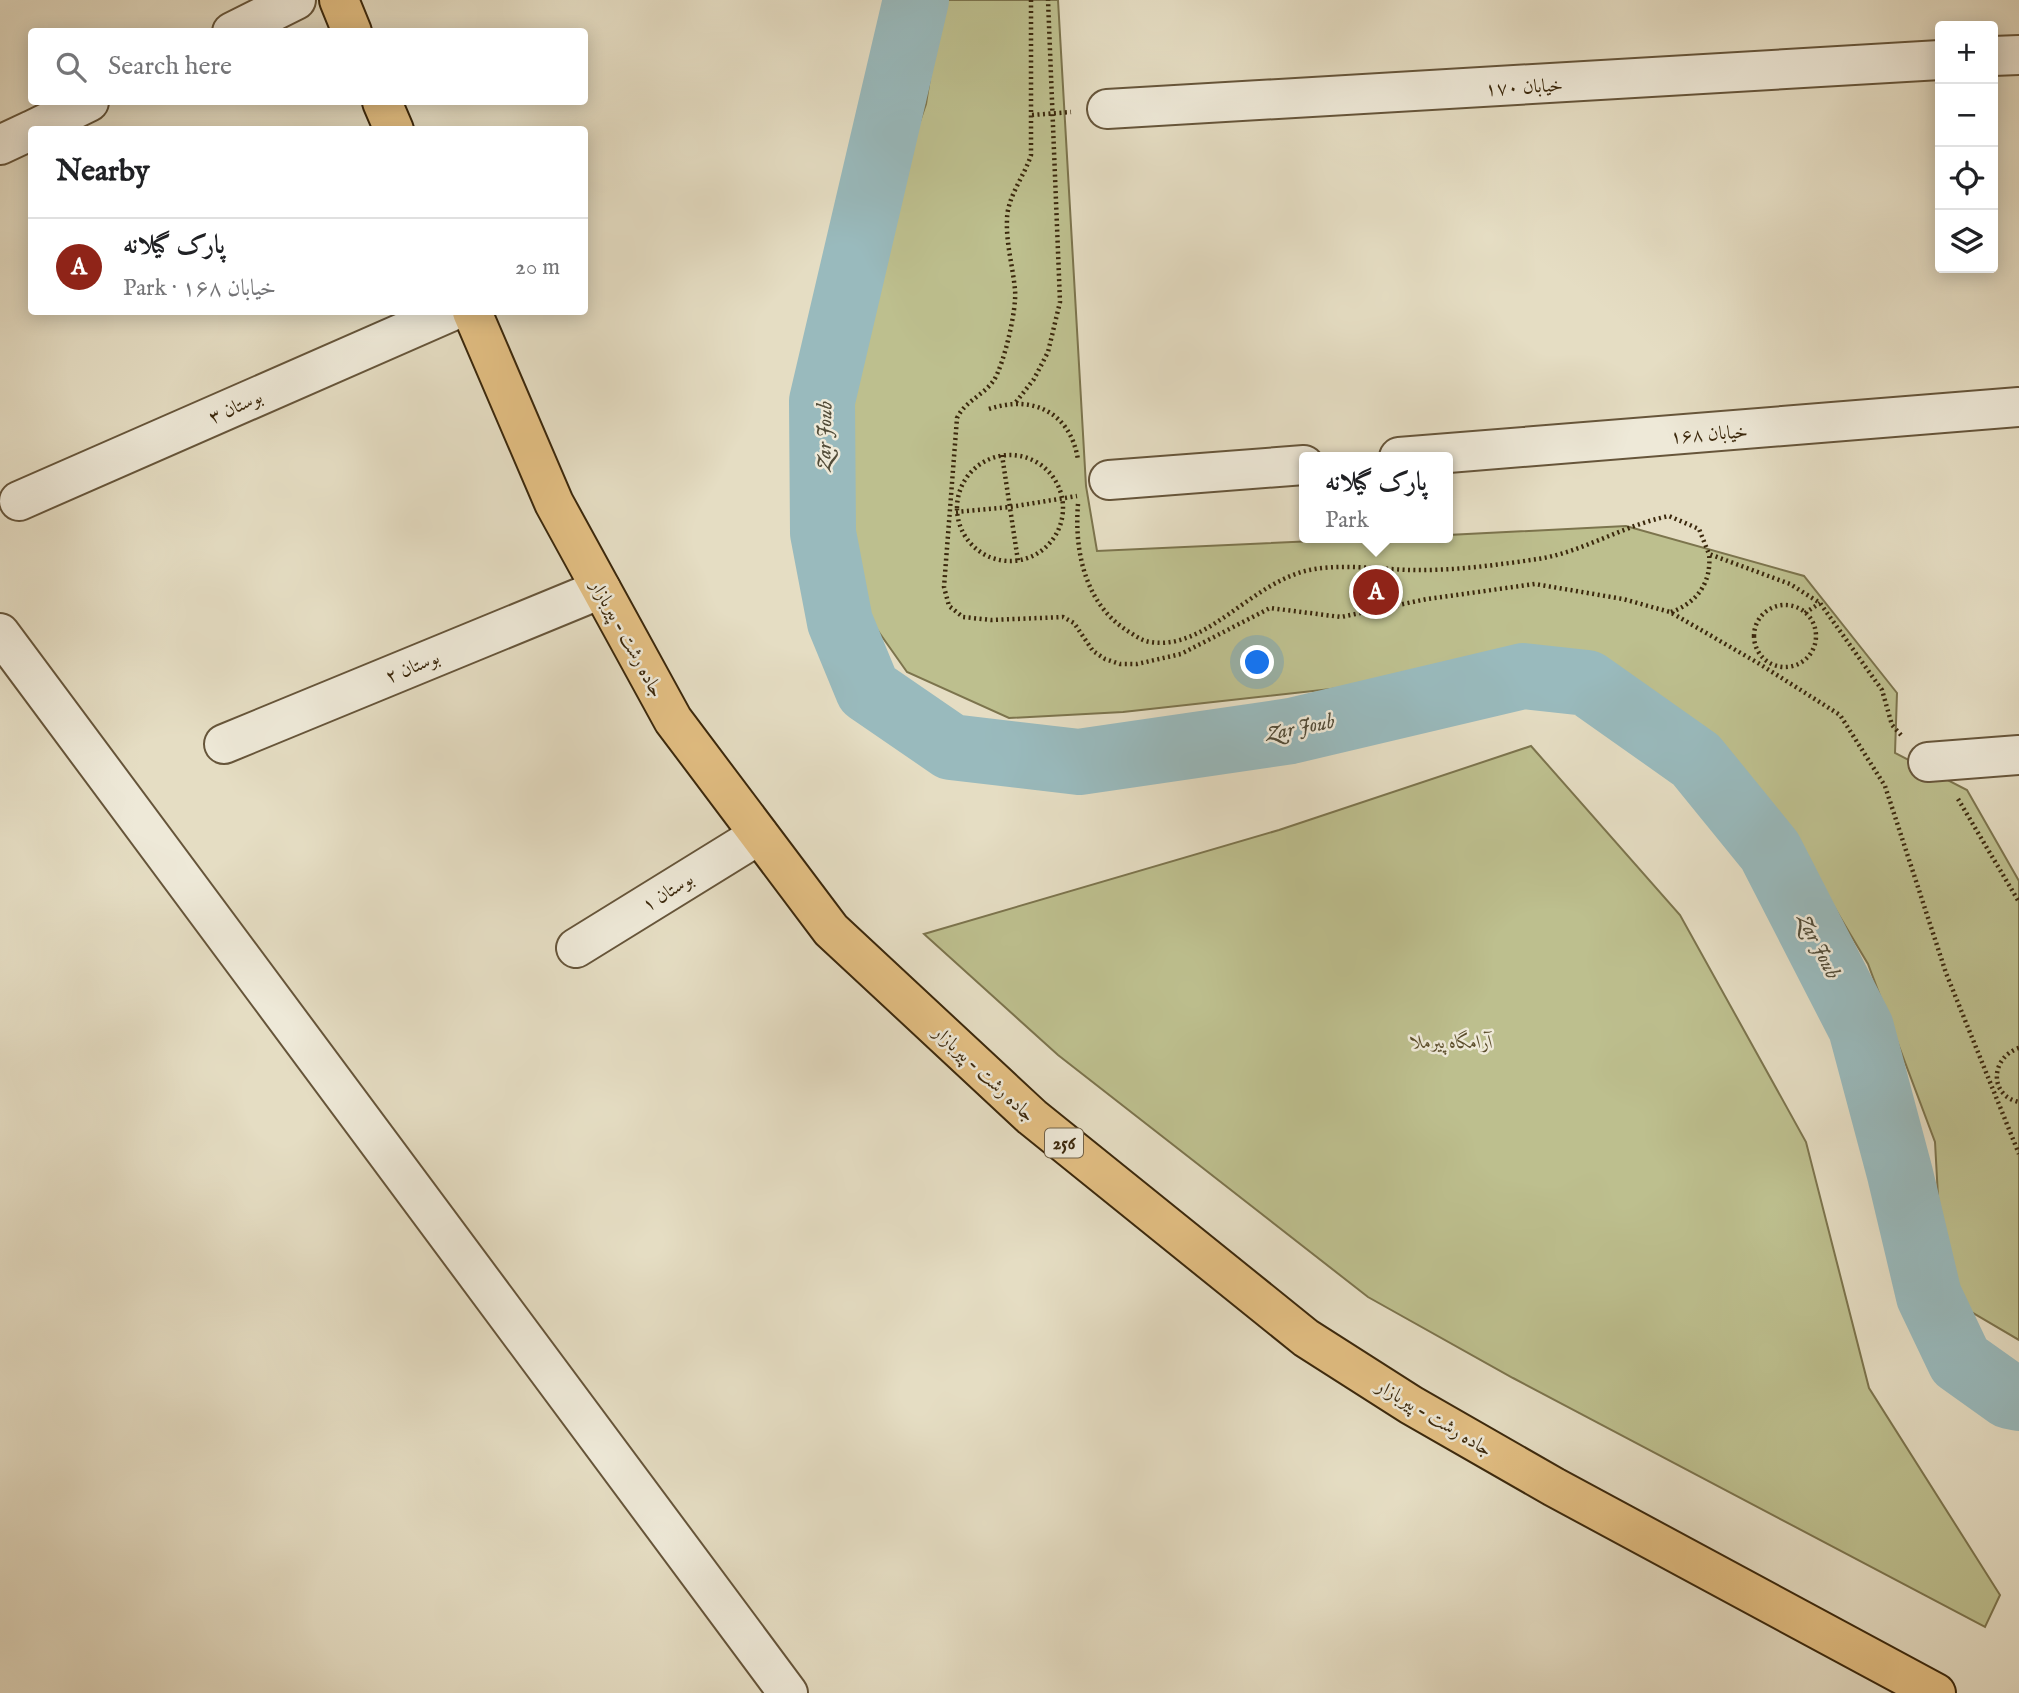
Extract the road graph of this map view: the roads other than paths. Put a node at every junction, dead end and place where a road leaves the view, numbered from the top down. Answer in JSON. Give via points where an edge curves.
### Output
{"nodes":[{"id":1,"x":296,"y":0,"type":"edge"},
{"id":2,"x":339,"y":0,"type":"edge"},
{"id":3,"x":240,"y":28,"type":"edge"},
{"id":4,"x":350,"y":28,"type":"edge"},
{"id":5,"x":2019,"y":55,"type":"edge"},
{"id":6,"x":1998,"y":56,"type":"edge"},
{"id":7,"x":1935,"y":60,"type":"edge"},
{"id":8,"x":83,"y":105,"type":"edge"},
{"id":9,"x":383,"y":105,"type":"edge"},
{"id":10,"x":1107,"y":109,"type":"dead end"},
{"id":11,"x":40,"y":126,"type":"edge"},
{"id":12,"x":392,"y":126,"type":"edge"},
{"id":13,"x":28,"y":132,"type":"edge"},
{"id":14,"x":0,"y":145,"type":"edge"},
{"id":15,"x":443,"y":315,"type":"edge"},
{"id":16,"x":473,"y":315,"type":"edge"},
{"id":17,"x":2019,"y":407,"type":"edge"},
{"id":18,"x":1453,"y":453,"type":"edge"},
{"id":19,"x":1299,"y":465,"type":"edge"},
{"id":20,"x":1087,"y":483,"type":"road end"},
{"id":21,"x":19,"y":501,"type":"dead end"},
{"id":22,"x":601,"y":589,"type":"junction"},
{"id":23,"x":0,"y":634,"type":"edge"},
{"id":24,"x":224,"y":744,"type":"dead end"},
{"id":25,"x":2019,"y":755,"type":"edge"},
{"id":26,"x":1928,"y":762,"type":"road end"},
{"id":27,"x":759,"y":835,"type":"junction"},
{"id":28,"x":576,"y":948,"type":"dead end"},
{"id":29,"x":788,"y":1693,"type":"edge"},
{"id":30,"x":1936,"y":1693,"type":"edge"}],
"edges":[{"from":1,"to":3,"type":"street"},
{"from":2,"to":4,"type":"main road"},
{"from":5,"to":6,"type":"street"},
{"from":7,"to":10,"type":"street","name":"خیابان ۱۷۰"},
{"from":8,"to":11,"type":"street"},
{"from":9,"to":12,"type":"main road"},
{"from":13,"to":14,"type":"street"},
{"from":15,"to":21,"type":"street","name":"بوستان ۳"},
{"from":16,"to":22,"type":"main road","name":"جاده رشت - پیربازار","number":"256","via":[[554,503]]},
{"from":17,"to":18,"type":"street","name":"خیابان ۱۶۸"},
{"from":19,"to":20,"type":"street"},
{"from":22,"to":24,"type":"street","name":"بوستان ۲"},
{"from":22,"to":27,"type":"main road","name":"جاده رشت - پیربازار","number":"256","via":[[673,720]]},
{"from":23,"to":29,"type":"street"},
{"from":25,"to":26,"type":"street"},
{"from":27,"to":28,"type":"street","name":"بوستان ۱"},
{"from":27,"to":30,"type":"main road","name":"جاده رشت - پیربازار","number":"256","via":[[831,930],[1022,1108],[1306,1338],[1554,1487]]}]}
